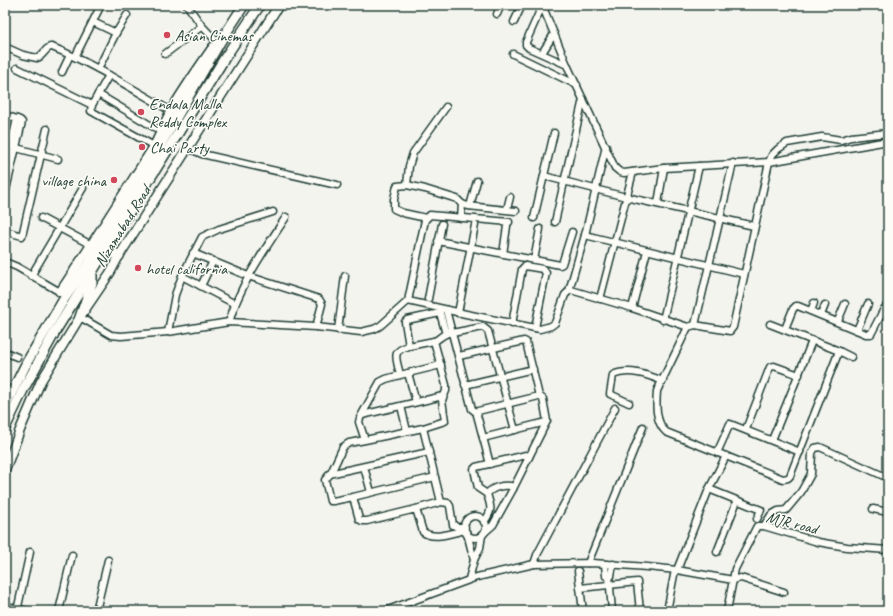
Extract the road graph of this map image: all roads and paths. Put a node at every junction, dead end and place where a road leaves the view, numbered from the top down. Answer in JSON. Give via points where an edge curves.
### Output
{"nodes":[{"id":1,"x":101,"y":5,"type":"edge"},
{"id":2,"x":186,"y":5,"type":"edge"},
{"id":3,"x":239,"y":5,"type":"edge"},
{"id":4,"x":244,"y":5,"type":"edge"},
{"id":5,"x":260,"y":5,"type":"edge"},
{"id":6,"x":279,"y":5,"type":"edge"},
{"id":7,"x":501,"y":5,"type":"edge"},
{"id":8,"x":522,"y":5,"type":"edge"},
{"id":9,"x":542,"y":6,"type":"edge"},
{"id":10,"x":496,"y":14,"type":"dead end"},
{"id":11,"x":127,"y":15,"type":"dead end"},
{"id":12,"x":93,"y":22,"type":"junction"},
{"id":13,"x":514,"y":22,"type":"dead end"},
{"id":14,"x":202,"y":26,"type":"junction"},
{"id":15,"x":116,"y":33,"type":"junction"},
{"id":16,"x":554,"y":34,"type":"junction"},
{"id":17,"x":218,"y":43,"type":"junction"},
{"id":18,"x":5,"y":47,"type":"edge"},
{"id":19,"x":165,"y":54,"type":"dead end"},
{"id":20,"x":513,"y":54,"type":"dead end"},
{"id":21,"x":542,"y":54,"type":"junction"},
{"id":22,"x":73,"y":56,"type":"junction"},
{"id":23,"x":568,"y":65,"type":"junction"},
{"id":24,"x":17,"y":68,"type":"dead end"},
{"id":25,"x":98,"y":69,"type":"junction"},
{"id":26,"x":62,"y":72,"type":"dead end"},
{"id":27,"x":109,"y":76,"type":"junction"},
{"id":28,"x":577,"y":85,"type":"junction"},
{"id":29,"x":98,"y":94,"type":"junction"},
{"id":30,"x":583,"y":99,"type":"junction"},
{"id":31,"x":92,"y":106,"type":"junction"},
{"id":32,"x":446,"y":107,"type":"dead end"},
{"id":33,"x":171,"y":111,"type":"junction"},
{"id":34,"x":5,"y":115,"type":"edge"},
{"id":35,"x":47,"y":129,"type":"dead end"},
{"id":36,"x":162,"y":132,"type":"junction"},
{"id":37,"x":554,"y":132,"type":"dead end"},
{"id":38,"x":888,"y":133,"type":"edge"},
{"id":39,"x":888,"y":141,"type":"edge"},
{"id":40,"x":154,"y":146,"type":"junction"},
{"id":41,"x":606,"y":146,"type":"junction"},
{"id":42,"x":10,"y":147,"type":"edge"},
{"id":43,"x":188,"y":148,"type":"junction"},
{"id":44,"x":41,"y":154,"type":"junction"},
{"id":45,"x":58,"y":159,"type":"dead end"},
{"id":46,"x":769,"y":162,"type":"junction"},
{"id":47,"x":733,"y":164,"type":"junction"},
{"id":48,"x":699,"y":166,"type":"junction"},
{"id":49,"x":664,"y":168,"type":"junction"},
{"id":50,"x":5,"y":170,"type":"edge"},
{"id":51,"x":633,"y":172,"type":"junction"},
{"id":52,"x":544,"y":176,"type":"junction"},
{"id":53,"x":564,"y":181,"type":"junction"},
{"id":54,"x":477,"y":182,"type":"dead end"},
{"id":55,"x":338,"y":185,"type":"dead end"},
{"id":56,"x":407,"y":185,"type":"junction"},
{"id":57,"x":83,"y":188,"type":"dead end"},
{"id":58,"x":595,"y":188,"type":"junction"},
{"id":59,"x":5,"y":190,"type":"edge"},
{"id":60,"x":510,"y":196,"type":"dead end"},
{"id":61,"x":626,"y":197,"type":"junction"},
{"id":62,"x":462,"y":204,"type":"junction"},
{"id":63,"x":658,"y":204,"type":"junction"},
{"id":64,"x":470,"y":206,"type":"junction"},
{"id":65,"x":507,"y":209,"type":"junction"},
{"id":66,"x":516,"y":210,"type":"dead end"},
{"id":67,"x":273,"y":212,"type":"dead end"},
{"id":68,"x":688,"y":212,"type":"junction"},
{"id":69,"x":286,"y":217,"type":"dead end"},
{"id":70,"x":41,"y":218,"type":"dead end"},
{"id":71,"x":426,"y":218,"type":"junction"},
{"id":72,"x":461,"y":218,"type":"junction"},
{"id":73,"x":534,"y":218,"type":"dead end"},
{"id":74,"x":719,"y":219,"type":"junction"},
{"id":75,"x":555,"y":222,"type":"dead end"},
{"id":76,"x":442,"y":224,"type":"dead end"},
{"id":77,"x":475,"y":225,"type":"dead end"},
{"id":78,"x":754,"y":226,"type":"junction"},
{"id":79,"x":60,"y":228,"type":"junction"},
{"id":80,"x":540,"y":229,"type":"dead end"},
{"id":81,"x":5,"y":231,"type":"edge"},
{"id":82,"x":572,"y":232,"type":"dead end"},
{"id":83,"x":585,"y":235,"type":"junction"},
{"id":84,"x":438,"y":241,"type":"junction"},
{"id":85,"x":615,"y":242,"type":"junction"},
{"id":86,"x":94,"y":247,"type":"junction"},
{"id":87,"x":471,"y":247,"type":"junction"},
{"id":88,"x":107,"y":249,"type":"junction"},
{"id":89,"x":647,"y":251,"type":"junction"},
{"id":90,"x":193,"y":253,"type":"junction"},
{"id":91,"x":503,"y":254,"type":"junction"},
{"id":92,"x":120,"y":256,"type":"junction"},
{"id":93,"x":677,"y":257,"type":"junction"},
{"id":94,"x":534,"y":260,"type":"junction"},
{"id":95,"x":5,"y":262,"type":"edge"},
{"id":96,"x":213,"y":262,"type":"junction"},
{"id":97,"x":709,"y":265,"type":"junction"},
{"id":98,"x":92,"y":272,"type":"junction"},
{"id":99,"x":744,"y":274,"type":"junction"},
{"id":100,"x":31,"y":276,"type":"junction"},
{"id":101,"x":182,"y":276,"type":"junction"},
{"id":102,"x":248,"y":276,"type":"junction"},
{"id":103,"x":345,"y":276,"type":"dead end"},
{"id":104,"x":201,"y":286,"type":"junction"},
{"id":105,"x":569,"y":291,"type":"junction"},
{"id":106,"x":62,"y":295,"type":"junction"},
{"id":107,"x":600,"y":299,"type":"junction"},
{"id":108,"x":428,"y":300,"type":"dead end"},
{"id":109,"x":408,"y":301,"type":"junction"},
{"id":110,"x":814,"y":303,"type":"dead end"},
{"id":111,"x":235,"y":304,"type":"junction"},
{"id":112,"x":845,"y":304,"type":"dead end"},
{"id":113,"x":868,"y":304,"type":"dead end"},
{"id":114,"x":825,"y":305,"type":"dead end"},
{"id":115,"x":888,"y":305,"type":"edge"},
{"id":116,"x":632,"y":308,"type":"junction"},
{"id":117,"x":49,"y":310,"type":"dead end"},
{"id":118,"x":446,"y":310,"type":"junction"},
{"id":119,"x":811,"y":311,"type":"junction"},
{"id":120,"x":458,"y":313,"type":"junction"},
{"id":121,"x":821,"y":315,"type":"junction"},
{"id":122,"x":80,"y":317,"type":"junction"},
{"id":123,"x":663,"y":320,"type":"junction"},
{"id":124,"x":229,"y":322,"type":"junction"},
{"id":125,"x":838,"y":322,"type":"junction"},
{"id":126,"x":512,"y":324,"type":"junction"},
{"id":127,"x":770,"y":324,"type":"dead end"},
{"id":128,"x":695,"y":325,"type":"junction"},
{"id":129,"x":316,"y":327,"type":"junction"},
{"id":130,"x":688,"y":327,"type":"junction"},
{"id":131,"x":535,"y":328,"type":"junction"},
{"id":132,"x":785,"y":329,"type":"junction"},
{"id":133,"x":338,"y":330,"type":"junction"},
{"id":134,"x":857,"y":330,"type":"junction"},
{"id":135,"x":168,"y":332,"type":"junction"},
{"id":136,"x":449,"y":333,"type":"junction"},
{"id":137,"x":434,"y":341,"type":"junction"},
{"id":138,"x":812,"y":341,"type":"junction"},
{"id":139,"x":409,"y":346,"type":"junction"},
{"id":140,"x":493,"y":348,"type":"junction"},
{"id":141,"x":840,"y":351,"type":"junction"},
{"id":142,"x":5,"y":352,"type":"edge"},
{"id":143,"x":459,"y":356,"type":"junction"},
{"id":144,"x":17,"y":357,"type":"dead end"},
{"id":145,"x":851,"y":357,"type":"dead end"},
{"id":146,"x":441,"y":365,"type":"junction"},
{"id":147,"x":533,"y":369,"type":"junction"},
{"id":148,"x":408,"y":373,"type":"junction"},
{"id":149,"x":400,"y":375,"type":"junction"},
{"id":150,"x":799,"y":375,"type":"junction"},
{"id":151,"x":500,"y":376,"type":"junction"},
{"id":152,"x":662,"y":381,"type":"junction"},
{"id":153,"x":466,"y":385,"type":"junction"},
{"id":154,"x":443,"y":396,"type":"junction"},
{"id":155,"x":539,"y":396,"type":"junction"},
{"id":156,"x":416,"y":402,"type":"junction"},
{"id":157,"x":629,"y":403,"type":"dead end"},
{"id":158,"x":507,"y":404,"type":"junction"},
{"id":159,"x":5,"y":406,"type":"edge"},
{"id":160,"x":401,"y":406,"type":"junction"},
{"id":161,"x":615,"y":408,"type":"dead end"},
{"id":162,"x":477,"y":413,"type":"junction"},
{"id":163,"x":362,"y":415,"type":"junction"},
{"id":164,"x":546,"y":422,"type":"junction"},
{"id":165,"x":643,"y":427,"type":"dead end"},
{"id":166,"x":5,"y":428,"type":"edge"},
{"id":167,"x":423,"y":428,"type":"junction"},
{"id":168,"x":746,"y":429,"type":"junction"},
{"id":169,"x":515,"y":430,"type":"junction"},
{"id":170,"x":407,"y":431,"type":"junction"},
{"id":171,"x":483,"y":438,"type":"junction"},
{"id":172,"x":365,"y":440,"type":"junction"},
{"id":173,"x":772,"y":440,"type":"junction"},
{"id":174,"x":429,"y":452,"type":"junction"},
{"id":175,"x":717,"y":452,"type":"junction"},
{"id":176,"x":800,"y":452,"type":"junction"},
{"id":177,"x":726,"y":456,"type":"junction"},
{"id":178,"x":529,"y":457,"type":"junction"},
{"id":179,"x":490,"y":464,"type":"junction"},
{"id":180,"x":364,"y":467,"type":"junction"},
{"id":181,"x":5,"y":470,"type":"edge"},
{"id":182,"x":329,"y":474,"type":"junction"},
{"id":183,"x":435,"y":477,"type":"junction"},
{"id":184,"x":888,"y":478,"type":"edge"},
{"id":185,"x":513,"y":489,"type":"junction"},
{"id":186,"x":709,"y":489,"type":"junction"},
{"id":187,"x":371,"y":492,"type":"junction"},
{"id":188,"x":487,"y":494,"type":"junction"},
{"id":189,"x":353,"y":497,"type":"junction"},
{"id":190,"x":737,"y":501,"type":"junction"},
{"id":191,"x":441,"y":502,"type":"junction"},
{"id":192,"x":416,"y":509,"type":"junction"},
{"id":193,"x":873,"y":509,"type":"dead end"},
{"id":194,"x":888,"y":512,"type":"edge"},
{"id":195,"x":757,"y":520,"type":"dead end"},
{"id":196,"x":484,"y":522,"type":"junction"},
{"id":197,"x":764,"y":526,"type":"junction"},
{"id":198,"x":466,"y":530,"type":"junction"},
{"id":199,"x":483,"y":534,"type":"junction"},
{"id":200,"x":888,"y":550,"type":"edge"},
{"id":201,"x":30,"y":552,"type":"dead end"},
{"id":202,"x":717,"y":552,"type":"dead end"},
{"id":203,"x":72,"y":555,"type":"dead end"},
{"id":204,"x":108,"y":560,"type":"dead end"},
{"id":205,"x":474,"y":560,"type":"junction"},
{"id":206,"x":588,"y":563,"type":"junction"},
{"id":207,"x":534,"y":564,"type":"junction"},
{"id":208,"x":605,"y":564,"type":"junction"},
{"id":209,"x":613,"y":564,"type":"junction"},
{"id":210,"x":676,"y":570,"type":"junction"},
{"id":211,"x":578,"y":571,"type":"dead end"},
{"id":212,"x":609,"y":576,"type":"junction"},
{"id":213,"x":469,"y":579,"type":"junction"},
{"id":214,"x":733,"y":580,"type":"junction"},
{"id":215,"x":609,"y":585,"type":"junction"},
{"id":216,"x":580,"y":588,"type":"junction"},
{"id":217,"x":784,"y":592,"type":"dead end"},
{"id":218,"x":5,"y":606,"type":"edge"},
{"id":219,"x":18,"y":610,"type":"edge"},
{"id":220,"x":27,"y":611,"type":"edge"},
{"id":221,"x":60,"y":611,"type":"edge"},
{"id":222,"x":96,"y":611,"type":"edge"},
{"id":223,"x":385,"y":611,"type":"edge"},
{"id":224,"x":583,"y":611,"type":"edge"},
{"id":225,"x":612,"y":611,"type":"edge"},
{"id":226,"x":640,"y":611,"type":"edge"},
{"id":227,"x":667,"y":611,"type":"edge"},
{"id":228,"x":727,"y":611,"type":"edge"}],
"edges":[{"from":1,"to":12,"type":"street"},
{"from":2,"to":14,"type":"street"},
{"from":3,"to":17,"type":"main road","name":"Nizamabad Road"},
{"from":4,"to":17,"type":"highway","name":"Nizamabad Road"},
{"from":5,"to":88,"type":"highway","name":"Nizamabad Road"},
{"from":6,"to":43,"type":"main road","name":"Nizamabad Road"},
{"from":7,"to":10,"type":"street"},
{"from":8,"to":13,"type":"street"},
{"from":9,"to":16,"type":"street"},
{"from":9,"to":21,"type":"street","via":[[526,42],[529,48]]},
{"from":11,"to":15,"type":"street"},
{"from":12,"to":15,"type":"street"},
{"from":12,"to":22,"type":"street"},
{"from":14,"to":17,"type":"street"},
{"from":14,"to":19,"type":"street"},
{"from":15,"to":25,"type":"street"},
{"from":16,"to":21,"type":"street"},
{"from":16,"to":23,"type":"street"},
{"from":17,"to":33,"type":"main road","name":"Nizamabad Road"},
{"from":17,"to":86,"type":"highway","name":"Nizamabad Road","via":[[139,182]]},
{"from":18,"to":22,"type":"street","via":[[33,58],[42,56],[50,47]]},
{"from":20,"to":28,"type":"street"},
{"from":21,"to":23,"type":"street"},
{"from":22,"to":25,"type":"street"},
{"from":22,"to":26,"type":"street"},
{"from":23,"to":28,"type":"street"},
{"from":24,"to":31,"type":"street"},
{"from":25,"to":27,"type":"street"},
{"from":27,"to":29,"type":"street"},
{"from":27,"to":33,"type":"street"},
{"from":28,"to":30,"type":"street"},
{"from":29,"to":31,"type":"street"},
{"from":29,"to":36,"type":"street"},
{"from":30,"to":41,"type":"street"},
{"from":30,"to":53,"type":"street"},
{"from":31,"to":40,"type":"street","via":[[92,113]]},
{"from":32,"to":56,"type":"street","via":[[413,153]]},
{"from":33,"to":36,"type":"main road","name":"Nizamabad Road"},
{"from":34,"to":42,"type":"street","via":[[17,119]]},
{"from":35,"to":44,"type":"street"},
{"from":36,"to":40,"type":"main road","name":"Nizamabad Road"},
{"from":37,"to":52,"type":"street"},
{"from":38,"to":46,"type":"street","via":[[838,141],[822,137],[787,143],[778,148]]},
{"from":39,"to":46,"type":"street"},
{"from":40,"to":86,"type":"main road","name":"Nizamabad Road"},
{"from":41,"to":51,"type":"street","via":[[618,171]]},
{"from":41,"to":58,"type":"street"},
{"from":42,"to":44,"type":"street"},
{"from":42,"to":50,"type":"street"},
{"from":42,"to":59,"type":"street"},
{"from":43,"to":55,"type":"street","via":[[202,154]]},
{"from":43,"to":92,"type":"main road","name":"Nizamabad Road"},
{"from":44,"to":45,"type":"street"},
{"from":44,"to":81,"type":"street","via":[[22,236]]},
{"from":46,"to":47,"type":"street"},
{"from":46,"to":78,"type":"street"},
{"from":47,"to":48,"type":"street"},
{"from":47,"to":74,"type":"street"},
{"from":48,"to":49,"type":"street"},
{"from":48,"to":68,"type":"street"},
{"from":49,"to":51,"type":"street"},
{"from":49,"to":63,"type":"street"},
{"from":51,"to":61,"type":"street"},
{"from":52,"to":53,"type":"street"},
{"from":52,"to":73,"type":"street"},
{"from":53,"to":58,"type":"street"},
{"from":53,"to":75,"type":"street"},
{"from":54,"to":64,"type":"street"},
{"from":56,"to":62,"type":"street","via":[[457,199]]},
{"from":56,"to":71,"type":"street","via":[[396,188],[394,209]]},
{"from":57,"to":79,"type":"street"},
{"from":58,"to":61,"type":"street"},
{"from":58,"to":83,"type":"street"},
{"from":60,"to":65,"type":"street"},
{"from":61,"to":63,"type":"street"},
{"from":61,"to":85,"type":"street"},
{"from":62,"to":64,"type":"street"},
{"from":62,"to":72,"type":"street"},
{"from":63,"to":68,"type":"street"},
{"from":64,"to":65,"type":"street"},
{"from":65,"to":66,"type":"street"},
{"from":67,"to":90,"type":"street","via":[[202,237]]},
{"from":68,"to":74,"type":"street"},
{"from":68,"to":93,"type":"street"},
{"from":69,"to":102,"type":"street"},
{"from":70,"to":79,"type":"street"},
{"from":71,"to":72,"type":"street","via":[[430,215]]},
{"from":71,"to":109,"type":"street"},
{"from":72,"to":91,"type":"street","via":[[508,224]]},
{"from":74,"to":78,"type":"street"},
{"from":74,"to":97,"type":"street"},
{"from":76,"to":84,"type":"street"},
{"from":77,"to":87,"type":"street"},
{"from":78,"to":99,"type":"street"},
{"from":79,"to":86,"type":"street"},
{"from":79,"to":100,"type":"street"},
{"from":80,"to":94,"type":"street"},
{"from":82,"to":94,"type":"street","via":[[561,264]]},
{"from":83,"to":85,"type":"street"},
{"from":83,"to":105,"type":"street"},
{"from":84,"to":87,"type":"street"},
{"from":84,"to":108,"type":"street"},
{"from":85,"to":89,"type":"street"},
{"from":85,"to":107,"type":"street"},
{"from":86,"to":106,"type":"highway","name":"Nizamabad Road"},
{"from":87,"to":91,"type":"street"},
{"from":87,"to":120,"type":"street"},
{"from":88,"to":92,"type":"highway"},
{"from":88,"to":98,"type":"highway","name":"Nizamabad Road"},
{"from":89,"to":93,"type":"street"},
{"from":89,"to":116,"type":"street"},
{"from":90,"to":96,"type":"street"},
{"from":90,"to":101,"type":"street"},
{"from":91,"to":94,"type":"street"},
{"from":92,"to":122,"type":"main road","name":"Nizamabad Road"},
{"from":93,"to":97,"type":"street"},
{"from":93,"to":123,"type":"street"},
{"from":95,"to":100,"type":"street"},
{"from":96,"to":102,"type":"street"},
{"from":96,"to":104,"type":"street"},
{"from":97,"to":99,"type":"street"},
{"from":97,"to":128,"type":"street"},
{"from":98,"to":122,"type":"highway","via":[[92,283]]},
{"from":98,"to":166,"type":"highway","name":"Nizamabad Road","via":[[56,330]]},
{"from":99,"to":128,"type":"street","via":[[731,330]]},
{"from":100,"to":106,"type":"street"},
{"from":101,"to":104,"type":"street"},
{"from":101,"to":135,"type":"street","via":[[175,295]]},
{"from":102,"to":111,"type":"street"},
{"from":102,"to":129,"type":"street","via":[[319,298],[322,304]]},
{"from":103,"to":133,"type":"street"},
{"from":104,"to":111,"type":"street"},
{"from":105,"to":107,"type":"street"},
{"from":105,"to":131,"type":"street","via":[[565,295],[555,323],[547,328]]},
{"from":106,"to":117,"type":"highway"},
{"from":106,"to":159,"type":"highway","name":"Nizamabad Road"},
{"from":107,"to":116,"type":"street"},
{"from":109,"to":118,"type":"street"},
{"from":109,"to":133,"type":"street","via":[[374,329],[361,332]]},
{"from":110,"to":119,"type":"street"},
{"from":111,"to":124,"type":"street"},
{"from":112,"to":125,"type":"street"},
{"from":113,"to":134,"type":"street"},
{"from":114,"to":121,"type":"street"},
{"from":115,"to":134,"type":"street","via":[[871,334]]},
{"from":116,"to":123,"type":"street"},
{"from":118,"to":120,"type":"street"},
{"from":118,"to":136,"type":"street"},
{"from":119,"to":121,"type":"street"},
{"from":119,"to":132,"type":"street","via":[[794,307]]},
{"from":120,"to":126,"type":"street","via":[[466,317]]},
{"from":121,"to":125,"type":"street"},
{"from":122,"to":135,"type":"street","via":[[111,335]]},
{"from":122,"to":181,"type":"main road","name":"Nizamabad Road","via":[[41,381]]},
{"from":123,"to":130,"type":"street"},
{"from":124,"to":129,"type":"street"},
{"from":124,"to":135,"type":"street"},
{"from":125,"to":134,"type":"street"},
{"from":126,"to":131,"type":"street"},
{"from":126,"to":131,"type":"street","via":[[522,269],[525,266],[543,269],[546,273]]},
{"from":127,"to":132,"type":"street"},
{"from":128,"to":130,"type":"street"},
{"from":129,"to":133,"type":"street"},
{"from":130,"to":152,"type":"street"},
{"from":132,"to":138,"type":"street"},
{"from":136,"to":137,"type":"street"},
{"from":136,"to":139,"type":"street","via":[[440,313],[407,320],[404,325]]},
{"from":136,"to":140,"type":"street","via":[[483,327],[488,331]]},
{"from":136,"to":143,"type":"street"},
{"from":137,"to":139,"type":"street"},
{"from":137,"to":146,"type":"street"},
{"from":138,"to":141,"type":"street"},
{"from":138,"to":150,"type":"street"},
{"from":139,"to":149,"type":"street","via":[[397,351]]},
{"from":140,"to":143,"type":"street"},
{"from":140,"to":147,"type":"street","via":[[526,342]]},
{"from":140,"to":151,"type":"street"},
{"from":141,"to":145,"type":"street"},
{"from":141,"to":176,"type":"street"},
{"from":142,"to":144,"type":"street"},
{"from":143,"to":153,"type":"street"},
{"from":146,"to":148,"type":"street"},
{"from":146,"to":154,"type":"street","via":[[446,385]]},
{"from":147,"to":151,"type":"street"},
{"from":147,"to":155,"type":"street"},
{"from":148,"to":149,"type":"street"},
{"from":148,"to":156,"type":"street"},
{"from":149,"to":163,"type":"street","via":[[380,382]]},
{"from":150,"to":168,"type":"street","via":[[774,366],[770,367]]},
{"from":150,"to":173,"type":"street"},
{"from":151,"to":153,"type":"street"},
{"from":151,"to":158,"type":"street"},
{"from":152,"to":157,"type":"street","via":[[638,373],[613,375],[610,395]]},
{"from":152,"to":175,"type":"street","via":[[656,402],[661,427],[666,432]]},
{"from":153,"to":162,"type":"street","via":[[472,409]]},
{"from":154,"to":156,"type":"street"},
{"from":154,"to":167,"type":"street","via":[[445,421]]},
{"from":155,"to":158,"type":"street"},
{"from":155,"to":164,"type":"street","via":[[543,399]]},
{"from":156,"to":160,"type":"street"},
{"from":158,"to":162,"type":"street"},
{"from":158,"to":169,"type":"street"},
{"from":160,"to":163,"type":"street"},
{"from":160,"to":170,"type":"street"},
{"from":161,"to":207,"type":"street"},
{"from":162,"to":171,"type":"street"},
{"from":163,"to":172,"type":"street","via":[[359,422]]},
{"from":164,"to":169,"type":"street"},
{"from":164,"to":178,"type":"street"},
{"from":165,"to":206,"type":"street"},
{"from":167,"to":170,"type":"street"},
{"from":167,"to":174,"type":"street"},
{"from":168,"to":173,"type":"street"},
{"from":168,"to":175,"type":"street","via":[[730,424]]},
{"from":169,"to":171,"type":"street"},
{"from":170,"to":172,"type":"street"},
{"from":171,"to":179,"type":"street"},
{"from":172,"to":182,"type":"street","via":[[343,447]]},
{"from":173,"to":176,"type":"street"},
{"from":174,"to":180,"type":"street"},
{"from":174,"to":183,"type":"street"},
{"from":175,"to":177,"type":"street"},
{"from":176,"to":177,"type":"street","via":[[790,476],[783,479]]},
{"from":177,"to":186,"type":"street"},
{"from":178,"to":179,"type":"street","via":[[525,455]]},
{"from":178,"to":185,"type":"street"},
{"from":179,"to":188,"type":"street","via":[[476,467],[473,471],[478,488]]},
{"from":180,"to":182,"type":"street"},
{"from":180,"to":187,"type":"street"},
{"from":182,"to":189,"type":"street","via":[[325,480],[330,500]]},
{"from":183,"to":187,"type":"street"},
{"from":183,"to":191,"type":"street"},
{"from":184,"to":197,"type":"street","via":[[818,447],[813,450],[811,474],[802,492],[786,510],[771,515]]},
{"from":185,"to":188,"type":"street","via":[[510,486],[495,488]]},
{"from":185,"to":199,"type":"street","via":[[494,525]]},
{"from":186,"to":190,"type":"street"},
{"from":186,"to":210,"type":"street"},
{"from":187,"to":189,"type":"street"},
{"from":188,"to":196,"type":"street","via":[[491,509]]},
{"from":189,"to":192,"type":"street","via":[[359,519],[362,521]]},
{"from":190,"to":195,"type":"street","via":[[761,510]]},
{"from":190,"to":202,"type":"street"},
{"from":191,"to":192,"type":"street"},
{"from":191,"to":198,"type":"street","via":[[450,506],[454,525]]},
{"from":192,"to":198,"type":"street","via":[[423,532],[426,534],[444,535]]},
{"from":193,"to":194,"type":"street"},
{"from":196,"to":198,"type":"street","via":[[473,517],[467,520]]},
{"from":196,"to":199,"type":"street","via":[[486,526]]},
{"from":197,"to":200,"type":"street","name":"MJR road","via":[[818,542]]},
{"from":197,"to":214,"type":"street","name":"MJR road","via":[[756,527],[735,569]]},
{"from":198,"to":199,"type":"street","via":[[472,537]]},
{"from":198,"to":205,"type":"street"},
{"from":199,"to":205,"type":"street"},
{"from":201,"to":219,"type":"street"},
{"from":203,"to":221,"type":"street"},
{"from":204,"to":222,"type":"street"},
{"from":205,"to":213,"type":"street"},
{"from":206,"to":207,"type":"street"},
{"from":206,"to":208,"type":"street"},
{"from":207,"to":213,"type":"street"},
{"from":208,"to":209,"type":"street"},
{"from":208,"to":212,"type":"street","via":[[606,576]]},
{"from":209,"to":210,"type":"street"},
{"from":209,"to":212,"type":"street"},
{"from":210,"to":214,"type":"street"},
{"from":210,"to":227,"type":"street"},
{"from":211,"to":216,"type":"street"},
{"from":212,"to":215,"type":"street"},
{"from":213,"to":223,"type":"street"},
{"from":214,"to":217,"type":"street","via":[[741,578]]},
{"from":214,"to":228,"type":"street","name":"MJR road"},
{"from":215,"to":216,"type":"street"},
{"from":215,"to":225,"type":"street"},
{"from":215,"to":226,"type":"street","via":[[637,582]]},
{"from":216,"to":224,"type":"street"},
{"from":218,"to":219,"type":"street"},
{"from":219,"to":220,"type":"street"}]}
